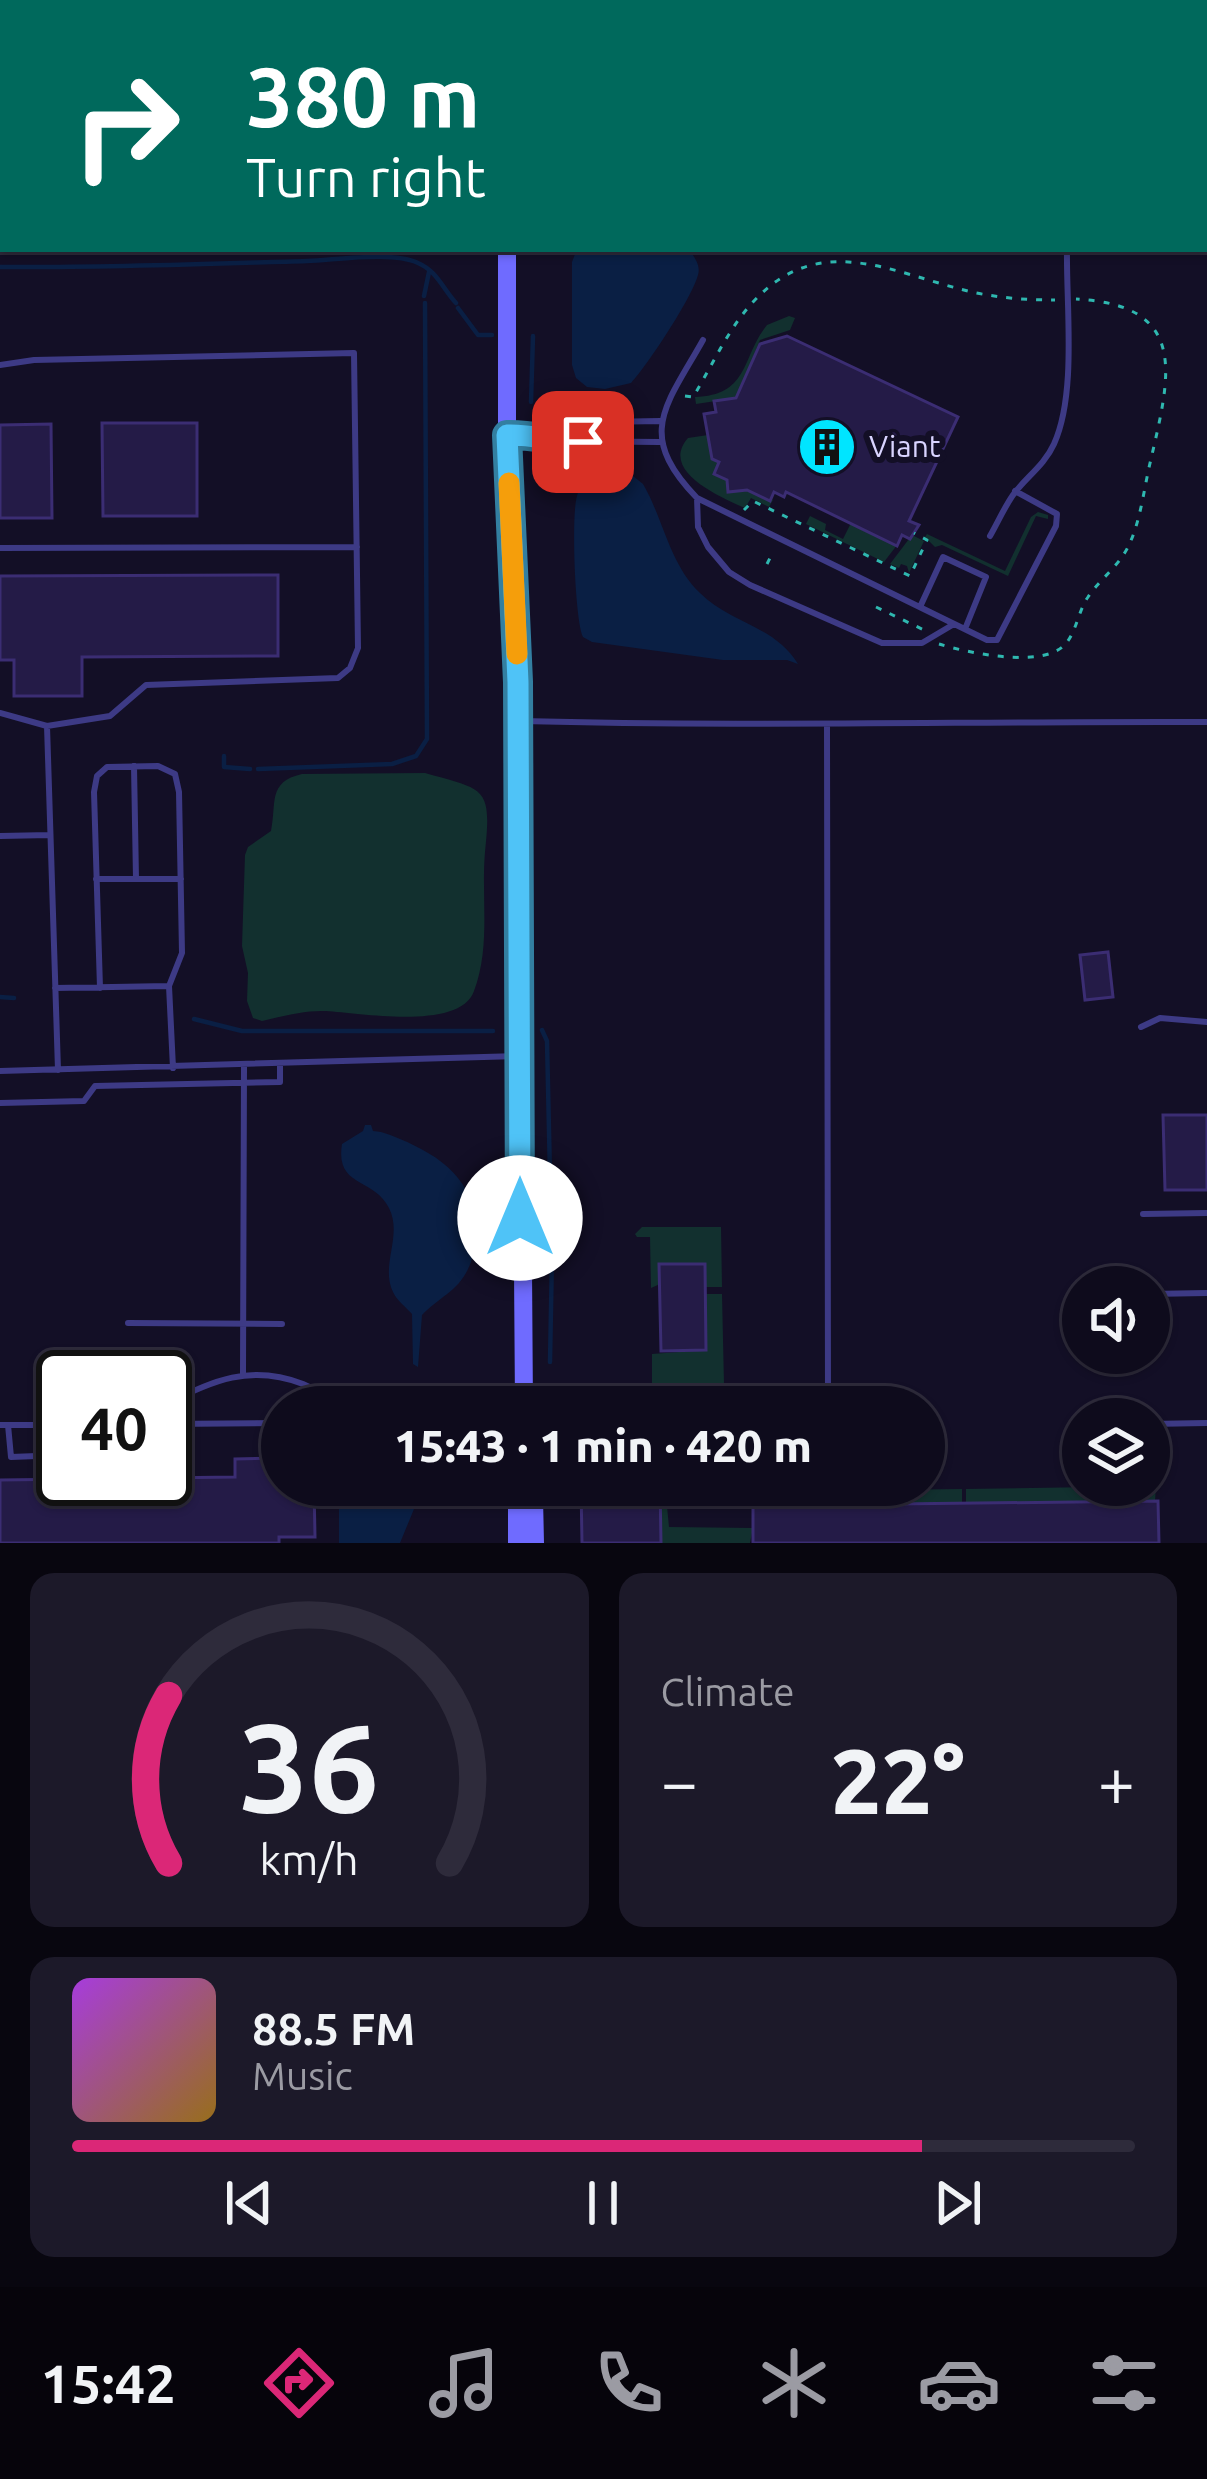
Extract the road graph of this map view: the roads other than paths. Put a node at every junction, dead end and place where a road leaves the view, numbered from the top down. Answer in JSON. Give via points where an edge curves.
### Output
{"nodes":[{"id":1,"x":507,"y":252,"type":"edge"},
{"id":2,"x":1067,"y":252,"type":"edge"},
{"id":3,"x":703,"y":340,"type":"dead end"},
{"id":4,"x":0,"y":365,"type":"edge"},
{"id":5,"x":661,"y":422,"type":"junction"},
{"id":6,"x":529,"y":434,"type":"junction"},
{"id":7,"x":507,"y":435,"type":"junction"},
{"id":8,"x":660,"y":442,"type":"junction"},
{"id":9,"x":1015,"y":491,"type":"junction"},
{"id":10,"x":697,"y":498,"type":"junction"},
{"id":11,"x":990,"y":536,"type":"dead end"},
{"id":12,"x":0,"y":548,"type":"edge"},
{"id":13,"x":357,"y":548,"type":"junction"},
{"id":14,"x":920,"y":607,"type":"junction"},
{"id":15,"x":954,"y":624,"type":"junction"},
{"id":16,"x":964,"y":629,"type":"junction"},
{"id":17,"x":0,"y":712,"type":"edge"},
{"id":18,"x":518,"y":721,"type":"junction"},
{"id":19,"x":1207,"y":722,"type":"edge"},
{"id":20,"x":47,"y":726,"type":"junction"},
{"id":21,"x":827,"y":726,"type":"junction"},
{"id":22,"x":134,"y":766,"type":"junction"},
{"id":23,"x":50,"y":835,"type":"junction"},
{"id":24,"x":0,"y":836,"type":"edge"},
{"id":25,"x":96,"y":879,"type":"junction"},
{"id":26,"x":136,"y":879,"type":"junction"},
{"id":27,"x":181,"y":879,"type":"junction"},
{"id":28,"x":169,"y":986,"type":"junction"},
{"id":29,"x":56,"y":988,"type":"junction"},
{"id":30,"x":100,"y":988,"type":"junction"},
{"id":31,"x":1207,"y":1022,"type":"edge"},
{"id":32,"x":1141,"y":1028,"type":"dead end"},
{"id":33,"x":519,"y":1056,"type":"junction"},
{"id":34,"x":280,"y":1065,"type":"junction"},
{"id":35,"x":244,"y":1067,"type":"junction"},
{"id":36,"x":161,"y":1068,"type":"junction"},
{"id":37,"x":173,"y":1068,"type":"junction"},
{"id":38,"x":201,"y":1068,"type":"junction"},
{"id":39,"x":124,"y":1069,"type":"junction"},
{"id":40,"x":58,"y":1070,"type":"junction"},
{"id":41,"x":0,"y":1071,"type":"edge"},
{"id":42,"x":244,"y":1082,"type":"junction"},
{"id":43,"x":161,"y":1083,"type":"junction"},
{"id":44,"x":201,"y":1083,"type":"junction"},
{"id":45,"x":124,"y":1084,"type":"junction"},
{"id":46,"x":0,"y":1103,"type":"edge"},
{"id":47,"x":1207,"y":1213,"type":"edge"},
{"id":48,"x":1143,"y":1214,"type":"dead end"},
{"id":49,"x":1207,"y":1293,"type":"edge"},
{"id":50,"x":1170,"y":1294,"type":"edge"},
{"id":51,"x":128,"y":1323,"type":"dead end"},
{"id":52,"x":243,"y":1324,"type":"junction"},
{"id":53,"x":282,"y":1324,"type":"dead end"},
{"id":54,"x":243,"y":1373,"type":"junction"},
{"id":55,"x":308,"y":1386,"type":"edge"},
{"id":56,"x":524,"y":1386,"type":"edge"},
{"id":57,"x":828,"y":1386,"type":"edge"},
{"id":58,"x":192,"y":1392,"type":"edge"},
{"id":59,"x":261,"y":1423,"type":"edge"},
{"id":60,"x":1207,"y":1423,"type":"edge"},
{"id":61,"x":192,"y":1424,"type":"edge"},
{"id":62,"x":1170,"y":1424,"type":"edge"},
{"id":63,"x":4,"y":1425,"type":"edge"},
{"id":64,"x":36,"y":1425,"type":"edge"},
{"id":65,"x":36,"y":1456,"type":"edge"},
{"id":66,"x":518,"y":1506,"type":"edge"},
{"id":67,"x":534,"y":1506,"type":"edge"},
{"id":68,"x":517,"y":1543,"type":"edge"},
{"id":69,"x":535,"y":1543,"type":"edge"}],
"edges":[{"from":1,"to":7,"type":"street"},
{"from":2,"to":9,"type":"lane","via":[[1060,428],[1035,474]]},
{"from":3,"to":5,"type":"lane"},
{"from":4,"to":13,"type":"lane","via":[[354,353]]},
{"from":5,"to":6,"type":"lane","via":[[544,423]]},
{"from":5,"to":8,"type":"lane"},
{"from":6,"to":7,"type":"lane"},
{"from":6,"to":8,"type":"lane","via":[[544,442]]},
{"from":7,"to":18,"type":"street"},
{"from":8,"to":10,"type":"lane"},
{"from":9,"to":11,"type":"lane"},
{"from":9,"to":16,"type":"lane","via":[[1051,508],[1056,526],[1002,636],[987,640]]},
{"from":10,"to":14,"type":"lane"},
{"from":10,"to":15,"type":"lane","via":[[709,547],[751,585],[882,643],[922,643]]},
{"from":12,"to":13,"type":"lane"},
{"from":13,"to":20,"type":"lane","via":[[358,648],[338,678],[146,685],[110,716]]},
{"from":14,"to":15,"type":"lane"},
{"from":14,"to":16,"type":"lane","via":[[943,557],[986,577]]},
{"from":15,"to":16,"type":"lane"},
{"from":17,"to":20,"type":"lane"},
{"from":18,"to":21,"type":"lane"},
{"from":18,"to":33,"type":"street"},
{"from":19,"to":21,"type":"lane"},
{"from":20,"to":23,"type":"lane"},
{"from":21,"to":57,"type":"lane"},
{"from":22,"to":25,"type":"lane","via":[[106,767],[97,776]]},
{"from":22,"to":26,"type":"lane"},
{"from":22,"to":27,"type":"lane","via":[[175,774]]},
{"from":23,"to":24,"type":"lane"},
{"from":23,"to":29,"type":"lane"},
{"from":25,"to":26,"type":"lane"},
{"from":25,"to":30,"type":"lane"},
{"from":26,"to":27,"type":"lane"},
{"from":27,"to":28,"type":"lane","via":[[182,953]]},
{"from":28,"to":30,"type":"lane"},
{"from":28,"to":37,"type":"lane"},
{"from":29,"to":30,"type":"lane"},
{"from":29,"to":40,"type":"lane"},
{"from":31,"to":32,"type":"lane","via":[[1160,1018]]},
{"from":33,"to":34,"type":"lane"},
{"from":33,"to":56,"type":"street"},
{"from":34,"to":35,"type":"lane"},
{"from":34,"to":42,"type":"lane","via":[[280,1082]]},
{"from":35,"to":38,"type":"lane"},
{"from":35,"to":42,"type":"lane"},
{"from":36,"to":37,"type":"lane"},
{"from":36,"to":39,"type":"lane"},
{"from":36,"to":43,"type":"lane"},
{"from":37,"to":38,"type":"lane"},
{"from":38,"to":44,"type":"lane"},
{"from":39,"to":40,"type":"lane"},
{"from":39,"to":45,"type":"lane"},
{"from":40,"to":41,"type":"lane"},
{"from":42,"to":44,"type":"lane"},
{"from":42,"to":52,"type":"lane"},
{"from":43,"to":44,"type":"lane"},
{"from":43,"to":45,"type":"lane"},
{"from":45,"to":46,"type":"lane","via":[[95,1086],[84,1101]]},
{"from":47,"to":48,"type":"lane"},
{"from":49,"to":50,"type":"lane"},
{"from":51,"to":52,"type":"lane"},
{"from":52,"to":53,"type":"lane"},
{"from":52,"to":54,"type":"lane"},
{"from":54,"to":55,"type":"lane"},
{"from":54,"to":58,"type":"lane"},
{"from":59,"to":61,"type":"lane"},
{"from":60,"to":62,"type":"lane"},
{"from":63,"to":64,"type":"lane"},
{"from":63,"to":65,"type":"lane","via":[[11,1456]]},
{"from":66,"to":68,"type":"street"},
{"from":67,"to":69,"type":"street"}]}
